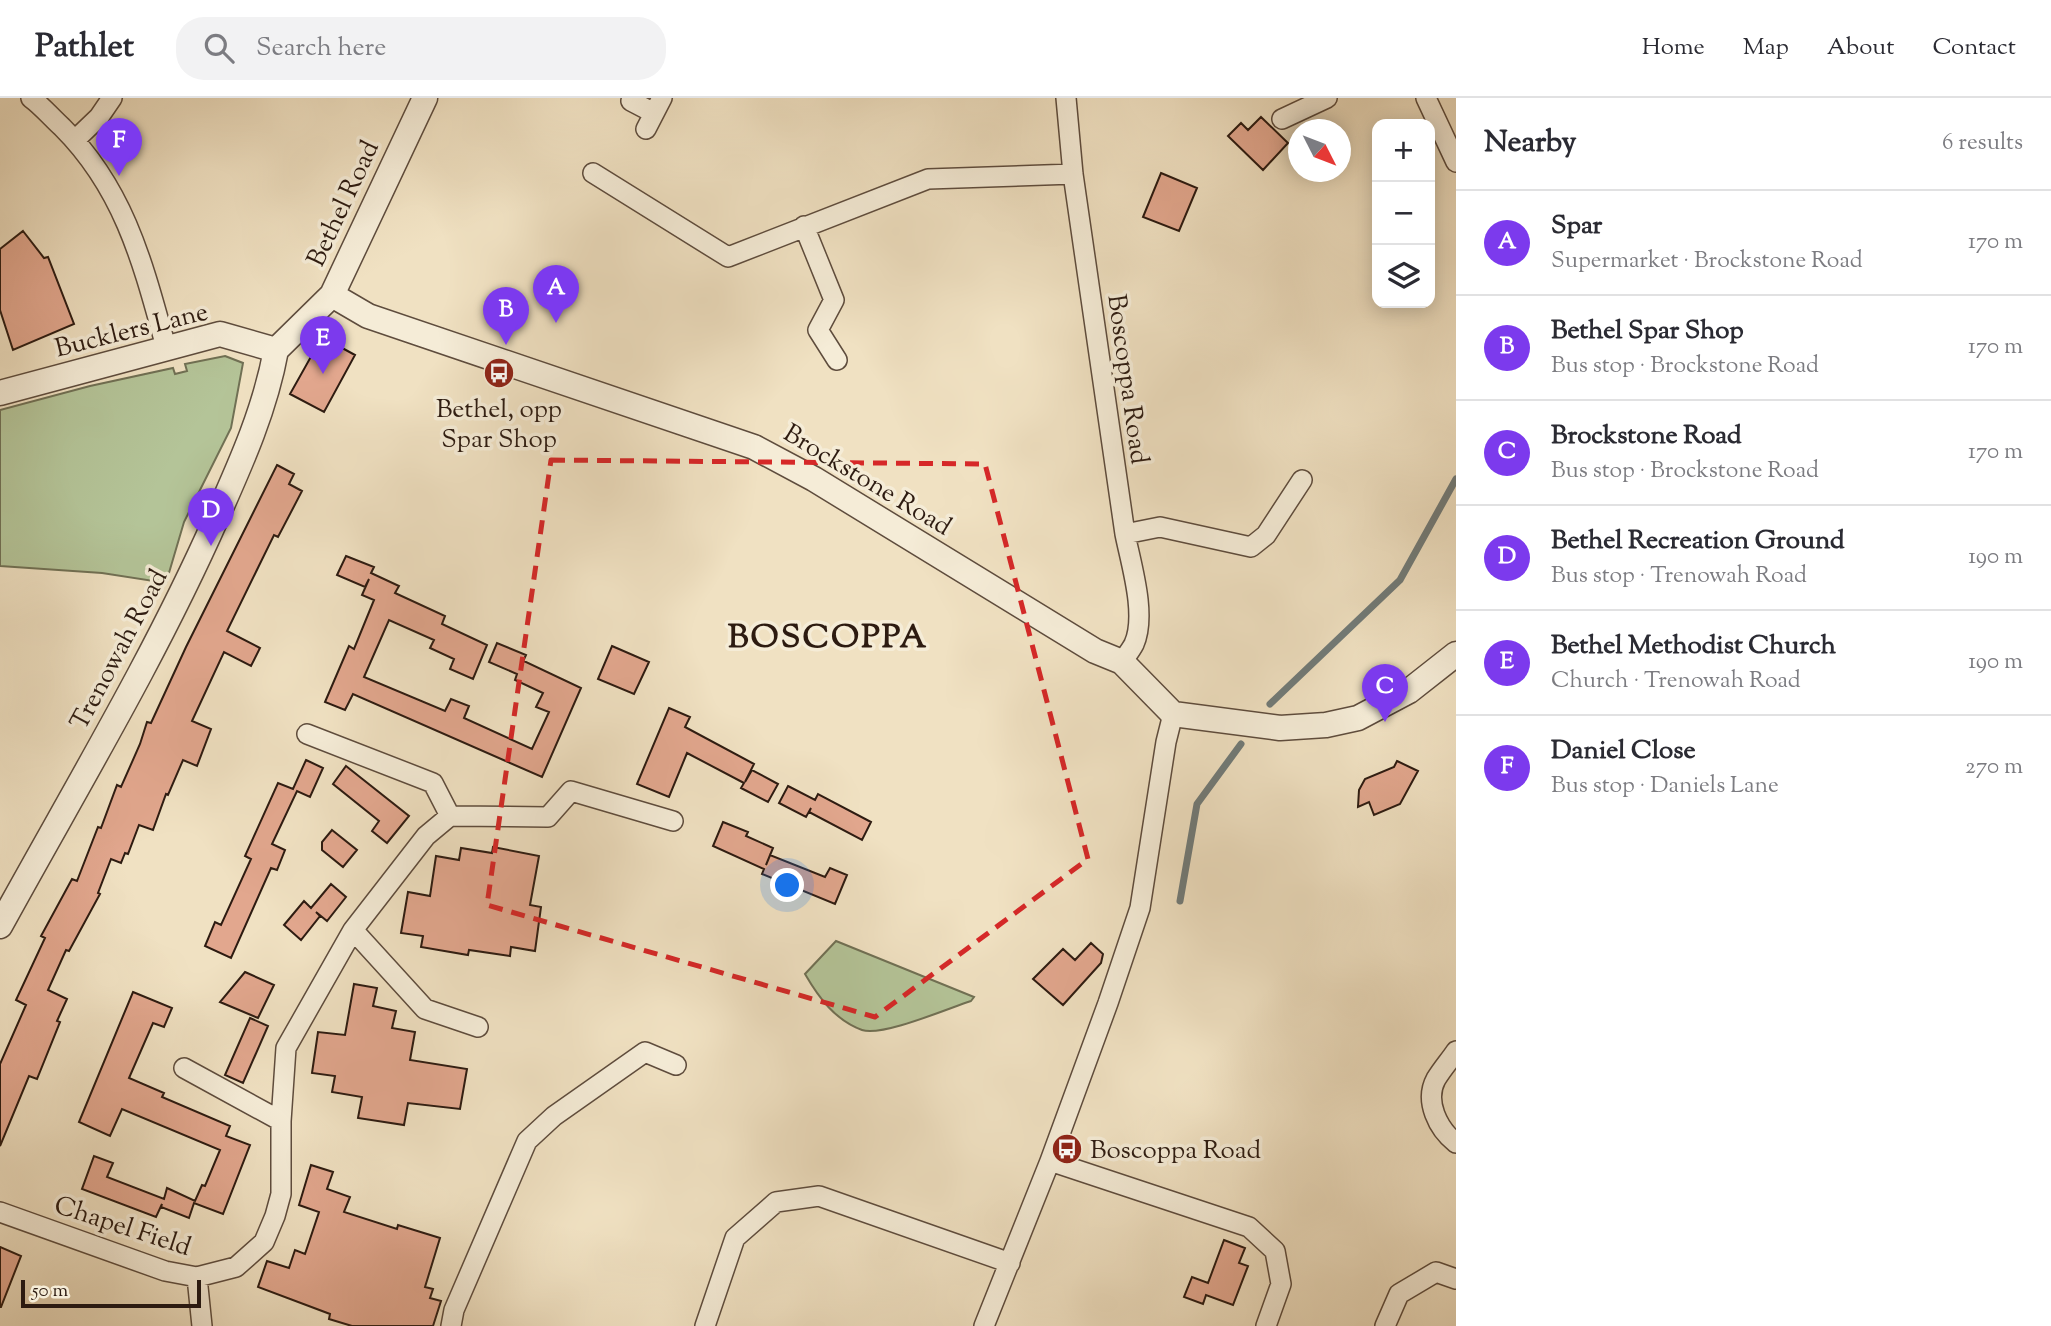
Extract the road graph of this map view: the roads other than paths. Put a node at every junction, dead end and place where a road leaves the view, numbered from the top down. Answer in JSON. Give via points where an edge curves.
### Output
{"nodes":[{"id":1,"x":31,"y":98,"type":"edge"},
{"id":2,"x":112,"y":98,"type":"edge"},
{"id":3,"x":425,"y":98,"type":"edge"},
{"id":4,"x":1066,"y":98,"type":"edge"},
{"id":5,"x":1327,"y":98,"type":"edge"},
{"id":6,"x":1426,"y":98,"type":"edge"},
{"id":7,"x":631,"y":101,"type":"dead end"},
{"id":8,"x":654,"y":113,"type":"edge"},
{"id":9,"x":1282,"y":119,"type":"dead end"},
{"id":10,"x":75,"y":140,"type":"junction"},
{"id":11,"x":1456,"y":162,"type":"edge"},
{"id":12,"x":593,"y":173,"type":"dead end"},
{"id":13,"x":1073,"y":174,"type":"junction"},
{"id":14,"x":804,"y":226,"type":"junction"},
{"id":15,"x":332,"y":295,"type":"junction"},
{"id":16,"x":166,"y":347,"type":"junction"},
{"id":17,"x":276,"y":350,"type":"junction"},
{"id":18,"x":837,"y":360,"type":"dead end"},
{"id":19,"x":0,"y":393,"type":"edge"},
{"id":20,"x":1302,"y":480,"type":"dead end"},
{"id":21,"x":1125,"y":534,"type":"junction"},
{"id":22,"x":1456,"y":654,"type":"edge"},
{"id":23,"x":1122,"y":662,"type":"junction"},
{"id":24,"x":1173,"y":714,"type":"junction"},
{"id":25,"x":307,"y":734,"type":"dead end"},
{"id":26,"x":450,"y":816,"type":"junction"},
{"id":27,"x":673,"y":821,"type":"dead end"},
{"id":28,"x":0,"y":926,"type":"edge"},
{"id":29,"x":353,"y":930,"type":"junction"},
{"id":30,"x":478,"y":1027,"type":"dead end"},
{"id":31,"x":1456,"y":1051,"type":"edge"},
{"id":32,"x":676,"y":1065,"type":"dead end"},
{"id":33,"x":184,"y":1068,"type":"dead end"},
{"id":34,"x":281,"y":1121,"type":"junction"},
{"id":35,"x":1456,"y":1143,"type":"edge"},
{"id":36,"x":1050,"y":1161,"type":"junction"},
{"id":37,"x":0,"y":1212,"type":"edge"},
{"id":38,"x":1010,"y":1263,"type":"junction"},
{"id":39,"x":197,"y":1277,"type":"junction"},
{"id":40,"x":1456,"y":1279,"type":"edge"},
{"id":41,"x":202,"y":1326,"type":"edge"},
{"id":42,"x":451,"y":1326,"type":"edge"},
{"id":43,"x":705,"y":1326,"type":"edge"},
{"id":44,"x":984,"y":1326,"type":"edge"},
{"id":45,"x":1266,"y":1326,"type":"edge"},
{"id":46,"x":1385,"y":1326,"type":"edge"}],
"edges":[{"from":1,"to":10,"type":"street"},
{"from":2,"to":10,"type":"street"},
{"from":3,"to":15,"type":"street","name":"Bethel Road"},
{"from":4,"to":13,"type":"street","name":"Boscoppa Road"},
{"from":5,"to":9,"type":"street"},
{"from":6,"to":11,"type":"street"},
{"from":7,"to":8,"type":"street"},
{"from":10,"to":16,"type":"street","via":[[113,192],[130,230]]},
{"from":12,"to":14,"type":"street","via":[[727,257]]},
{"from":13,"to":14,"type":"street","via":[[928,179]]},
{"from":13,"to":21,"type":"street","name":"Boscoppa Road"},
{"from":14,"to":18,"type":"street","via":[[834,300],[818,330]]},
{"from":15,"to":17,"type":"street"},
{"from":15,"to":23,"type":"street","name":"Brockstone Road","via":[[368,316],[754,447],[1095,651]]},
{"from":16,"to":17,"type":"street","name":"Bucklers Lane","via":[[220,334]]},
{"from":16,"to":19,"type":"street","name":"Bucklers Lane"},
{"from":17,"to":28,"type":"street","name":"Trenowah Road","via":[[255,432],[184,592]]},
{"from":20,"to":21,"type":"street","via":[[1266,535],[1251,547],[1160,527]]},
{"from":21,"to":23,"type":"street","name":"Boscoppa Road","via":[[1139,623],[1135,643]]},
{"from":22,"to":24,"type":"street","via":[[1409,691],[1358,719],[1280,728]]},
{"from":23,"to":24,"type":"street","name":"Brockstone Road"},
{"from":24,"to":36,"type":"street","via":[[1140,908]]},
{"from":25,"to":26,"type":"street","via":[[433,783]]},
{"from":26,"to":27,"type":"street","via":[[548,817],[571,791]]},
{"from":26,"to":29,"type":"street","name":"Chapel Field","via":[[426,836]]},
{"from":29,"to":30,"type":"street","via":[[425,1009]]},
{"from":29,"to":34,"type":"street","name":"Chapel Field","via":[[286,1048]]},
{"from":31,"to":35,"type":"street","via":[[1434,1082],[1432,1109],[1446,1136]]},
{"from":32,"to":42,"type":"street","via":[[645,1052],[554,1116],[527,1141]]},
{"from":33,"to":34,"type":"street"},
{"from":34,"to":39,"type":"street","name":"Chapel Field","via":[[281,1194],[264,1242],[236,1267]]},
{"from":36,"to":38,"type":"street"},
{"from":36,"to":45,"type":"street","via":[[1249,1227],[1275,1251],[1281,1284]]},
{"from":37,"to":39,"type":"street","name":"Chapel Field","via":[[165,1271]]},
{"from":38,"to":43,"type":"street","via":[[819,1196],[776,1202],[735,1238]]},
{"from":38,"to":44,"type":"street"},
{"from":39,"to":41,"type":"street"},
{"from":40,"to":46,"type":"street","via":[[1436,1272],[1399,1293]]}]}
